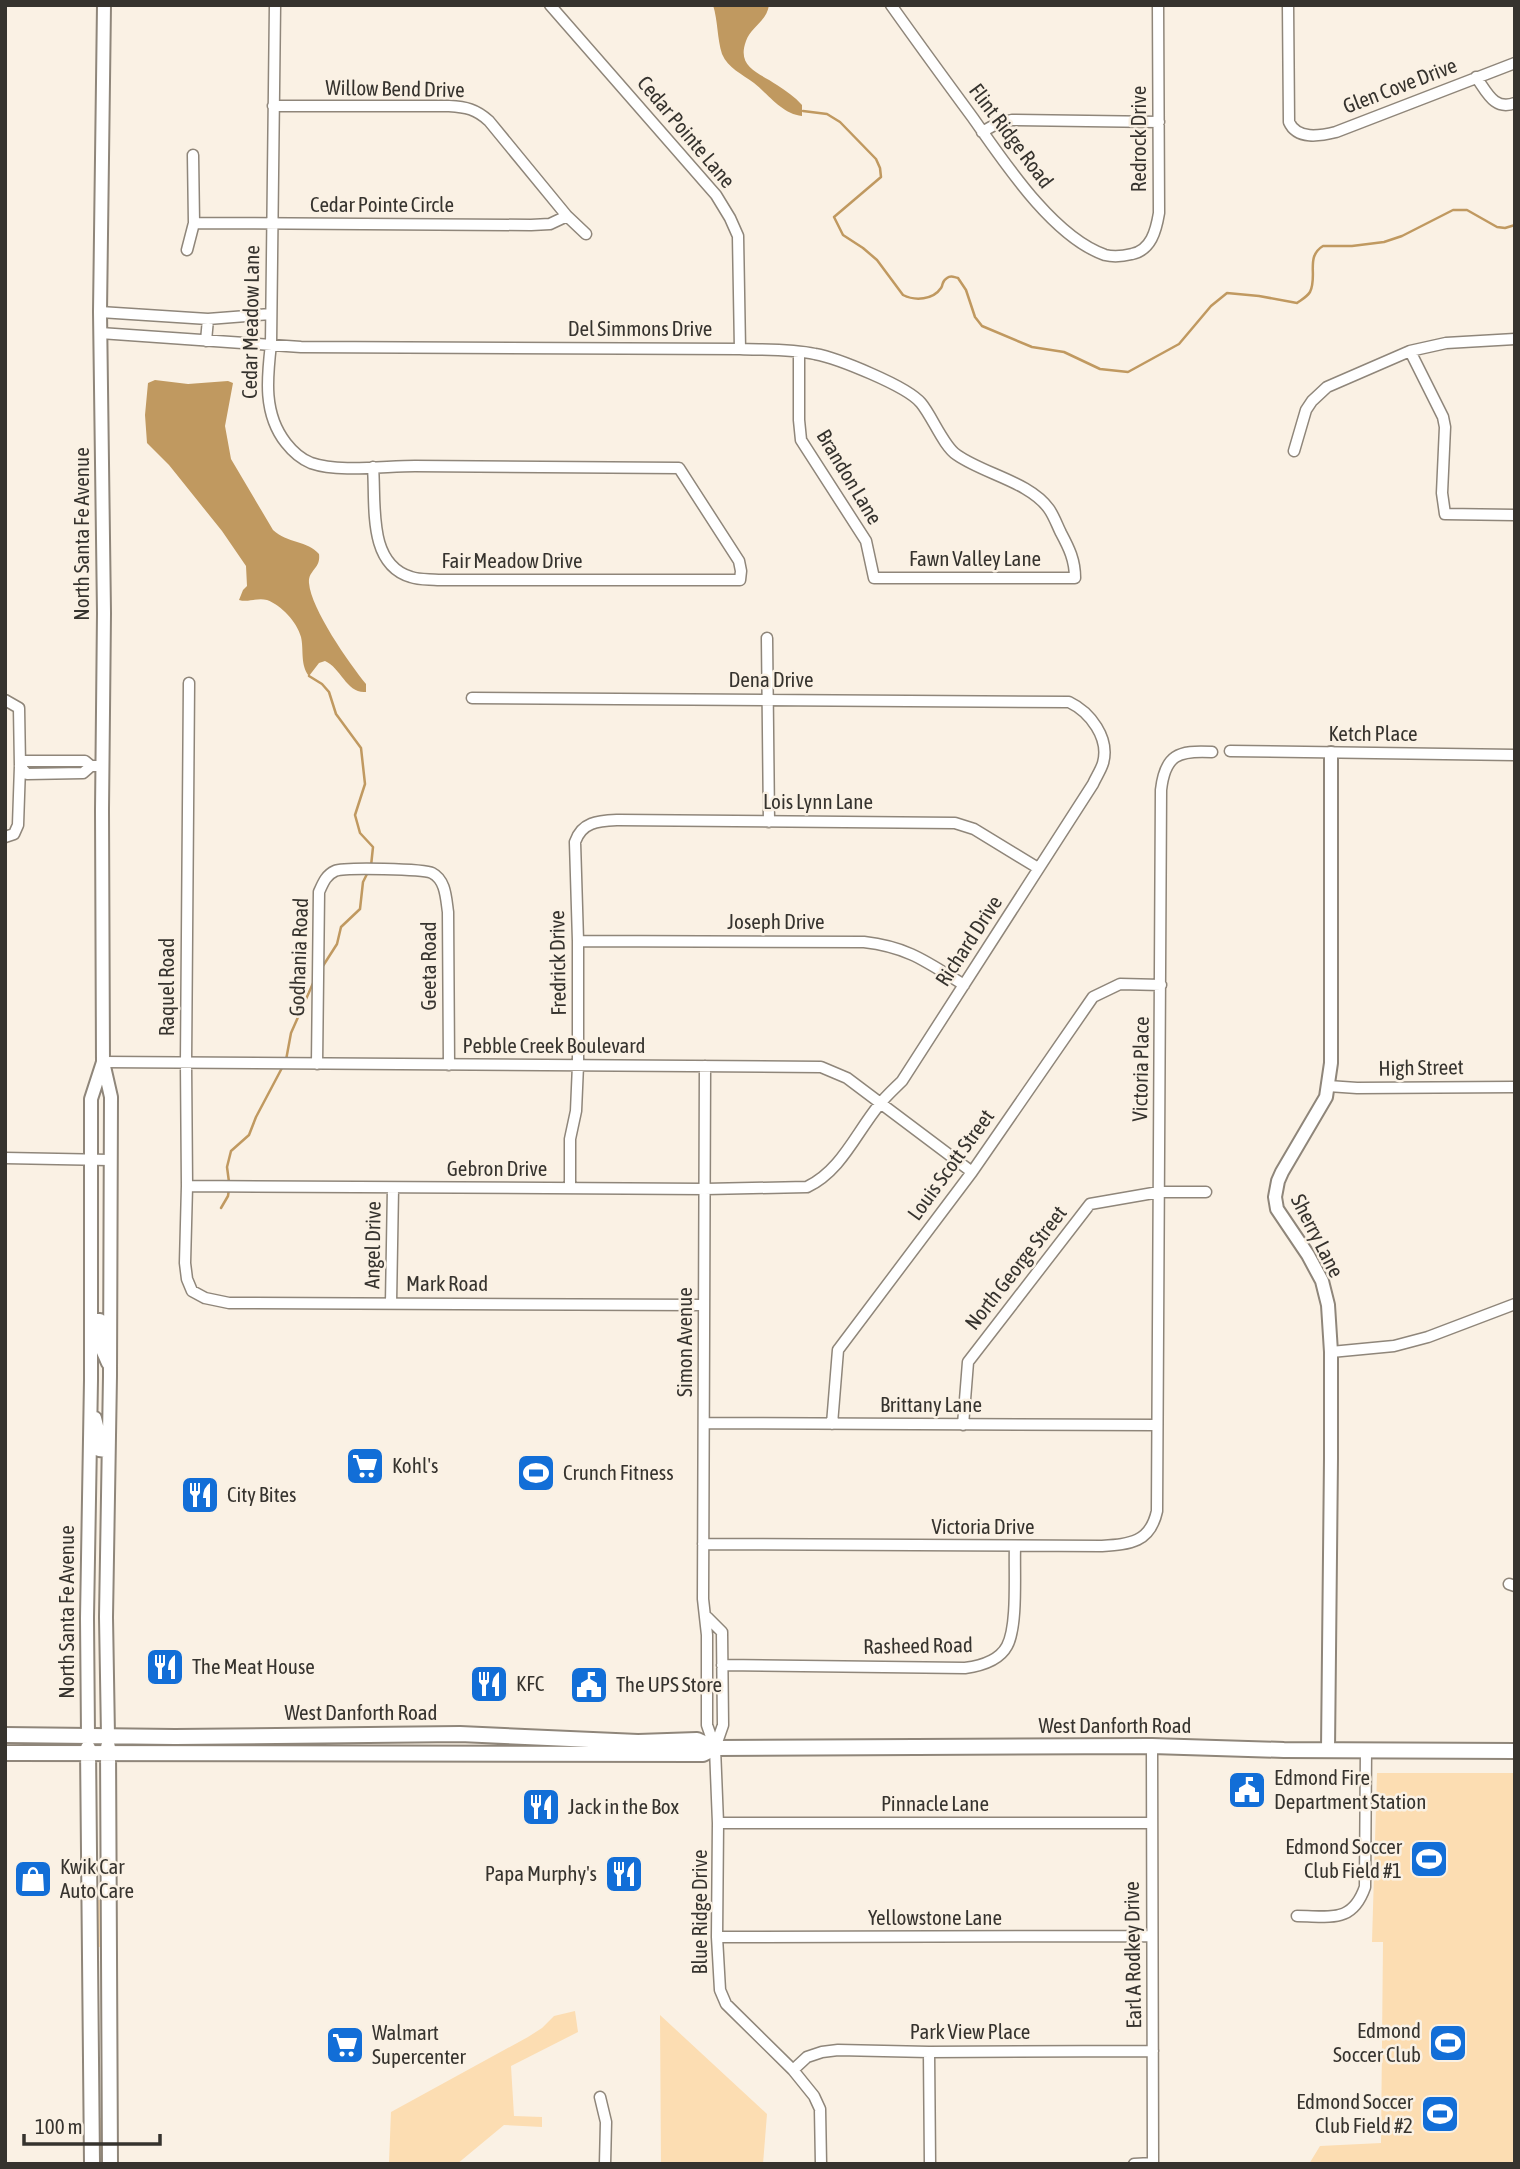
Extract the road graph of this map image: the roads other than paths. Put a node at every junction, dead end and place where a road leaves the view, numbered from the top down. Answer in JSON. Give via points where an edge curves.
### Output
{"nodes":[{"id":1,"x":104,"y":5,"type":"edge"},
{"id":2,"x":275,"y":5,"type":"edge"},
{"id":3,"x":550,"y":5,"type":"edge"},
{"id":4,"x":1158,"y":5,"type":"edge"},
{"id":5,"x":1288,"y":5,"type":"edge"},
{"id":6,"x":894,"y":6,"type":"edge"},
{"id":7,"x":1515,"y":63,"type":"edge"},
{"id":8,"x":1476,"y":77,"type":"junction"},
{"id":9,"x":1515,"y":103,"type":"edge"},
{"id":10,"x":273,"y":106,"type":"junction"},
{"id":11,"x":1158,"y":122,"type":"junction"},
{"id":12,"x":982,"y":131,"type":"junction"},
{"id":13,"x":193,"y":155,"type":"dead end"},
{"id":14,"x":567,"y":216,"type":"junction"},
{"id":15,"x":194,"y":223,"type":"junction"},
{"id":16,"x":272,"y":224,"type":"junction"},
{"id":17,"x":586,"y":234,"type":"dead end"},
{"id":18,"x":187,"y":250,"type":"dead end"},
{"id":19,"x":1126,"y":256,"type":"joint"},
{"id":20,"x":100,"y":312,"type":"junction"},
{"id":21,"x":271,"y":314,"type":"junction"},
{"id":22,"x":208,"y":319,"type":"junction"},
{"id":23,"x":100,"y":334,"type":"junction"},
{"id":24,"x":1515,"y":339,"type":"edge"},
{"id":25,"x":206,"y":341,"type":"junction"},
{"id":26,"x":271,"y":344,"type":"junction"},
{"id":27,"x":740,"y":349,"type":"junction"},
{"id":28,"x":1410,"y":351,"type":"junction"},
{"id":29,"x":799,"y":352,"type":"junction"},
{"id":30,"x":1294,"y":451,"type":"dead end"},
{"id":31,"x":373,"y":467,"type":"junction"},
{"id":32,"x":1515,"y":515,"type":"edge"},
{"id":33,"x":874,"y":578,"type":"joint"},
{"id":34,"x":1075,"y":578,"type":"joint"},
{"id":35,"x":740,"y":580,"type":"joint"},
{"id":36,"x":766,"y":638,"type":"dead end"},
{"id":37,"x":189,"y":683,"type":"dead end"},
{"id":38,"x":472,"y":698,"type":"dead end"},
{"id":39,"x":5,"y":700,"type":"edge"},
{"id":40,"x":766,"y":700,"type":"junction"},
{"id":41,"x":1069,"y":702,"type":"joint"},
{"id":42,"x":1230,"y":751,"type":"dead end"},
{"id":43,"x":1212,"y":752,"type":"dead end"},
{"id":44,"x":1331,"y":753,"type":"junction"},
{"id":45,"x":1515,"y":755,"type":"edge"},
{"id":46,"x":49,"y":761,"type":"junction"},
{"id":47,"x":20,"y":766,"type":"junction"},
{"id":48,"x":97,"y":766,"type":"junction"},
{"id":49,"x":49,"y":774,"type":"junction"},
{"id":50,"x":769,"y":822,"type":"junction"},
{"id":51,"x":585,"y":825,"type":"joint"},
{"id":52,"x":10,"y":835,"type":"edge"},
{"id":53,"x":1038,"y":869,"type":"junction"},
{"id":54,"x":432,"y":873,"type":"joint"},
{"id":55,"x":578,"y":941,"type":"junction"},
{"id":56,"x":964,"y":985,"type":"junction"},
{"id":57,"x":1161,"y":985,"type":"junction"},
{"id":58,"x":103,"y":1062,"type":"junction"},
{"id":59,"x":186,"y":1063,"type":"junction"},
{"id":60,"x":317,"y":1064,"type":"junction"},
{"id":61,"x":449,"y":1065,"type":"junction"},
{"id":62,"x":578,"y":1065,"type":"junction"},
{"id":63,"x":705,"y":1066,"type":"junction"},
{"id":64,"x":1328,"y":1086,"type":"junction"},
{"id":65,"x":1515,"y":1087,"type":"edge"},
{"id":66,"x":879,"y":1104,"type":"junction"},
{"id":67,"x":5,"y":1158,"type":"edge"},
{"id":68,"x":91,"y":1159,"type":"junction"},
{"id":69,"x":110,"y":1160,"type":"junction"},
{"id":70,"x":972,"y":1172,"type":"junction"},
{"id":71,"x":187,"y":1186,"type":"junction"},
{"id":72,"x":807,"y":1187,"type":"joint"},
{"id":73,"x":393,"y":1188,"type":"junction"},
{"id":74,"x":570,"y":1188,"type":"junction"},
{"id":75,"x":705,"y":1189,"type":"junction"},
{"id":76,"x":1158,"y":1192,"type":"junction"},
{"id":77,"x":1206,"y":1192,"type":"dead end"},
{"id":78,"x":192,"y":1291,"type":"joint"},
{"id":79,"x":391,"y":1303,"type":"junction"},
{"id":80,"x":1515,"y":1304,"type":"edge"},
{"id":81,"x":704,"y":1305,"type":"junction"},
{"id":82,"x":91,"y":1320,"type":"junction"},
{"id":83,"x":1331,"y":1352,"type":"junction"},
{"id":84,"x":110,"y":1366,"type":"junction"},
{"id":85,"x":91,"y":1400,"type":"junction"},
{"id":86,"x":704,"y":1423,"type":"junction"},
{"id":87,"x":832,"y":1424,"type":"junction"},
{"id":88,"x":964,"y":1425,"type":"junction"},
{"id":89,"x":1157,"y":1425,"type":"junction"},
{"id":90,"x":107,"y":1451,"type":"junction"},
{"id":91,"x":704,"y":1544,"type":"junction"},
{"id":92,"x":1015,"y":1547,"type":"junction"},
{"id":93,"x":707,"y":1617,"type":"junction"},
{"id":94,"x":722,"y":1665,"type":"junction"},
{"id":95,"x":345,"y":1734,"type":"junction"},
{"id":96,"x":5,"y":1735,"type":"edge"},
{"id":97,"x":108,"y":1735,"type":"junction"},
{"id":98,"x":88,"y":1736,"type":"junction"},
{"id":99,"x":1152,"y":1746,"type":"junction"},
{"id":100,"x":715,"y":1748,"type":"junction"},
{"id":101,"x":1328,"y":1749,"type":"junction"},
{"id":102,"x":1366,"y":1749,"type":"junction"},
{"id":103,"x":1515,"y":1751,"type":"edge"},
{"id":104,"x":5,"y":1753,"type":"edge"},
{"id":105,"x":284,"y":1753,"type":"junction"},
{"id":106,"x":88,"y":1754,"type":"junction"},
{"id":107,"x":108,"y":1754,"type":"junction"},
{"id":108,"x":718,"y":1823,"type":"junction"},
{"id":109,"x":1151,"y":1824,"type":"junction"},
{"id":110,"x":89,"y":1856,"type":"junction"},
{"id":111,"x":109,"y":1899,"type":"junction"},
{"id":112,"x":1297,"y":1916,"type":"dead end"},
{"id":113,"x":1153,"y":1936,"type":"junction"},
{"id":114,"x":717,"y":1937,"type":"junction"},
{"id":115,"x":1153,"y":2051,"type":"junction"},
{"id":116,"x":929,"y":2052,"type":"junction"},
{"id":117,"x":793,"y":2070,"type":"junction"},
{"id":118,"x":600,"y":2097,"type":"dead end"},
{"id":119,"x":92,"y":2164,"type":"edge"},
{"id":120,"x":110,"y":2164,"type":"edge"},
{"id":121,"x":605,"y":2164,"type":"edge"},
{"id":122,"x":821,"y":2164,"type":"edge"},
{"id":123,"x":930,"y":2164,"type":"edge"},
{"id":124,"x":1134,"y":2164,"type":"edge"},
{"id":125,"x":1153,"y":2164,"type":"edge"}],
"edges":[{"from":1,"to":20,"type":"street","name":"North Santa Fe Avenue"},
{"from":2,"to":10,"type":"street","name":"Cedar Meadow Lane"},
{"from":3,"to":27,"type":"street","name":"Cedar Pointe Lane","via":[[716,195],[730,218],[738,236]]},
{"from":4,"to":11,"type":"street","name":"Redrock Drive"},
{"from":5,"to":8,"type":"street","name":"Glen Cove Drive","via":[[1289,122],[1299,132],[1336,132]]},
{"from":6,"to":12,"type":"street","name":"Flint Ridge Road"},
{"from":7,"to":8,"type":"street","name":"Glen Cove Drive"},
{"from":8,"to":9,"type":"street","via":[[1494,103]]},
{"from":10,"to":14,"type":"street","name":"Willow Bend Drive","via":[[467,107],[478,111]]},
{"from":10,"to":16,"type":"street","name":"Cedar Meadow Lane"},
{"from":11,"to":12,"type":"street","via":[[1012,120]]},
{"from":11,"to":19,"type":"street","name":"Redrock Drive","via":[[1156,231],[1140,253]]},
{"from":12,"to":19,"type":"street","name":"Flint Ridge Road","via":[[1044,211],[1080,242],[1107,256]]},
{"from":13,"to":15,"type":"street"},
{"from":14,"to":16,"type":"street","name":"Cedar Pointe Circle","via":[[550,224],[531,225]]},
{"from":14,"to":17,"type":"street","name":"Willow Bend Drive"},
{"from":15,"to":16,"type":"street","name":"Cedar Pointe Circle"},
{"from":15,"to":18,"type":"street"},
{"from":16,"to":21,"type":"street","name":"Cedar Meadow Lane"},
{"from":20,"to":22,"type":"street"},
{"from":20,"to":23,"type":"street","name":"North Santa Fe Avenue"},
{"from":21,"to":22,"type":"street"},
{"from":21,"to":26,"type":"street","name":"Cedar Meadow Lane"},
{"from":22,"to":25,"type":"street"},
{"from":23,"to":25,"type":"street","name":"Del Simmons Drive"},
{"from":23,"to":48,"type":"street","name":"North Santa Fe Avenue","via":[[104,486]]},
{"from":24,"to":28,"type":"street","via":[[1446,343]]},
{"from":25,"to":26,"type":"street","name":"Del Simmons Drive"},
{"from":26,"to":27,"type":"street","name":"Del Simmons Drive"},
{"from":26,"to":31,"type":"street","name":"Cedar Meadow Lane","via":[[269,408],[295,454],[312,463],[340,468]]},
{"from":27,"to":29,"type":"street","name":"Del Simmons Drive"},
{"from":28,"to":30,"type":"street","via":[[1328,387],[1306,411]]},
{"from":28,"to":32,"type":"street","via":[[1443,417],[1446,513]]},
{"from":29,"to":33,"type":"street","name":"Brandon Lane","via":[[801,440],[866,541]]},
{"from":29,"to":34,"type":"street","name":"Del Simmons Drive","via":[[825,356],[909,392],[953,453],[1035,495],[1048,508],[1070,550]]},
{"from":31,"to":35,"type":"street","name":"Cedar Meadow Lane","via":[[679,468],[739,561]]},
{"from":31,"to":35,"type":"street","name":"Fair Meadow Drive","via":[[378,543],[385,560],[413,578]]},
{"from":33,"to":34,"type":"street","name":"Fawn Valley Lane"},
{"from":36,"to":40,"type":"street"},
{"from":37,"to":59,"type":"street","name":"Raquel Road"},
{"from":38,"to":40,"type":"street","name":"Dena Drive"},
{"from":39,"to":47,"type":"street","via":[[19,708]]},
{"from":40,"to":41,"type":"street","name":"Dena Drive"},
{"from":40,"to":50,"type":"street"},
{"from":41,"to":53,"type":"street","name":"Richard Drive","via":[[1097,726],[1103,761]]},
{"from":42,"to":44,"type":"street","name":"Ketch Place"},
{"from":43,"to":57,"type":"street","name":"Victoria Place","via":[[1180,754],[1163,772]]},
{"from":44,"to":45,"type":"street","name":"Ketch Place"},
{"from":44,"to":64,"type":"street","name":"Sherry Lane"},
{"from":46,"to":47,"type":"street","via":[[25,761]]},
{"from":46,"to":48,"type":"street","via":[[85,761]]},
{"from":46,"to":49,"type":"street"},
{"from":47,"to":49,"type":"street","via":[[27,774]]},
{"from":47,"to":52,"type":"street","via":[[18,825]]},
{"from":48,"to":49,"type":"street","via":[[83,773]]},
{"from":48,"to":58,"type":"street","name":"North Santa Fe Avenue"},
{"from":50,"to":51,"type":"street","name":"Lois Lynn Lane","via":[[620,820]]},
{"from":50,"to":53,"type":"street","name":"Lois Lynn Lane","via":[[955,823],[974,829]]},
{"from":51,"to":55,"type":"street","name":"Fredrick Drive","via":[[575,842]]},
{"from":53,"to":56,"type":"street","name":"Richard Drive"},
{"from":54,"to":60,"type":"street","name":"Godhania Road","via":[[348,870],[326,877],[317,910]]},
{"from":54,"to":61,"type":"street","name":"Geeta Road","via":[[446,894],[448,912]]},
{"from":55,"to":56,"type":"street","name":"Joseph Drive","via":[[863,942],[902,949]]},
{"from":55,"to":62,"type":"street","name":"Fredrick Drive"},
{"from":56,"to":66,"type":"street","name":"Richard Drive","via":[[902,1081]]},
{"from":57,"to":70,"type":"street","name":"Louis Scott Street","via":[[1120,984],[1093,997]]},
{"from":57,"to":76,"type":"street","name":"Victoria Place"},
{"from":58,"to":59,"type":"street","name":"Pebble Creek Boulevard"},
{"from":58,"to":68,"type":"street","name":"North Santa Fe Avenue","via":[[91,1099]]},
{"from":58,"to":69,"type":"street","name":"North Santa Fe Avenue","via":[[111,1097]]},
{"from":59,"to":60,"type":"street","name":"Pebble Creek Boulevard"},
{"from":59,"to":71,"type":"street","name":"Raquel Road"},
{"from":60,"to":61,"type":"street","name":"Pebble Creek Boulevard"},
{"from":61,"to":62,"type":"street","name":"Pebble Creek Boulevard"},
{"from":62,"to":63,"type":"street","name":"Pebble Creek Boulevard"},
{"from":62,"to":74,"type":"street","name":"Fredrick Drive"},
{"from":63,"to":66,"type":"street","name":"Pebble Creek Boulevard","via":[[821,1067],[848,1079]]},
{"from":63,"to":75,"type":"street","name":"Simon Avenue"},
{"from":64,"to":65,"type":"street","name":"High Street"},
{"from":64,"to":83,"type":"street","name":"Sherry Lane","via":[[1278,1181],[1275,1197],[1277,1209],[1322,1281]]},
{"from":66,"to":70,"type":"street","name":"Pebble Creek Boulevard"},
{"from":66,"to":72,"type":"street","name":"Richard Drive","via":[[830,1171]]},
{"from":67,"to":68,"type":"street"},
{"from":68,"to":69,"type":"street"},
{"from":68,"to":82,"type":"street","name":"North Santa Fe Avenue"},
{"from":69,"to":84,"type":"street","name":"North Santa Fe Avenue"},
{"from":70,"to":87,"type":"street","name":"Louis Scott Street","via":[[838,1350]]},
{"from":71,"to":73,"type":"street","name":"Gebron Drive"},
{"from":71,"to":78,"type":"street","name":"Raquel Road","via":[[185,1263]]},
{"from":72,"to":75,"type":"street","name":"Gebron Drive"},
{"from":73,"to":74,"type":"street","name":"Gebron Drive"},
{"from":73,"to":79,"type":"street","name":"Angel Drive"},
{"from":74,"to":75,"type":"street","name":"Gebron Drive"},
{"from":75,"to":81,"type":"street","name":"Simon Avenue"},
{"from":76,"to":77,"type":"street","name":"North George Street"},
{"from":76,"to":88,"type":"street","name":"North George Street","via":[[1090,1204],[968,1362]]},
{"from":76,"to":89,"type":"street","name":"Victoria Place"},
{"from":78,"to":79,"type":"street","name":"Mark Road","via":[[229,1303]]},
{"from":79,"to":81,"type":"street","name":"Mark Road"},
{"from":80,"to":83,"type":"street","via":[[1394,1346]]},
{"from":81,"to":86,"type":"street","name":"Simon Avenue"},
{"from":82,"to":84,"type":"street","via":[[100,1320],[100,1345]]},
{"from":82,"to":85,"type":"street","name":"North Santa Fe Avenue"},
{"from":83,"to":101,"type":"street","name":"Sherry Lane"},
{"from":84,"to":90,"type":"street","name":"North Santa Fe Avenue"},
{"from":85,"to":90,"type":"street","via":[[99,1450]]},
{"from":85,"to":98,"type":"street","name":"North Santa Fe Avenue"},
{"from":86,"to":87,"type":"street","name":"Brittany Lane"},
{"from":86,"to":91,"type":"street","name":"Simon Avenue"},
{"from":87,"to":88,"type":"street","name":"Brittany Lane"},
{"from":88,"to":89,"type":"street","name":"Brittany Lane"},
{"from":89,"to":92,"type":"street","name":"Victoria Drive","via":[[1157,1511],[1149,1532],[1126,1545]]},
{"from":90,"to":97,"type":"street","name":"North Santa Fe Avenue"},
{"from":91,"to":92,"type":"street","name":"Victoria Drive"},
{"from":91,"to":93,"type":"street","name":"Simon Avenue"},
{"from":92,"to":94,"type":"street","name":"Rasheed Road","via":[[1013,1626],[1007,1646],[982,1665]]},
{"from":93,"to":94,"type":"street","name":"Simon Avenue","via":[[722,1632]]},
{"from":93,"to":100,"type":"street","name":"Simon Avenue","via":[[707,1725]]},
{"from":94,"to":100,"type":"street","name":"Simon Avenue","via":[[723,1725]]},
{"from":95,"to":97,"type":"main road","name":"West Danforth Road"},
{"from":95,"to":100,"type":"main road","name":"West Danforth Road","via":[[697,1740]]},
{"from":95,"to":105,"type":"main road","via":[[286,1744]]},
{"from":96,"to":98,"type":"main road","name":"West Danforth Road"},
{"from":97,"to":98,"type":"main road","name":"West Danforth Road"},
{"from":97,"to":107,"type":"main road","name":"North Santa Fe Avenue"},
{"from":98,"to":106,"type":"main road","name":"North Santa Fe Avenue"},
{"from":99,"to":100,"type":"main road","name":"West Danforth Road"},
{"from":99,"to":101,"type":"main road","name":"West Danforth Road"},
{"from":99,"to":109,"type":"street","name":"Earl A Rodkey Drive"},
{"from":100,"to":105,"type":"main road","name":"West Danforth Road","via":[[703,1754]]},
{"from":100,"to":108,"type":"street","name":"Blue Ridge Drive"},
{"from":101,"to":102,"type":"main road","name":"West Danforth Road"},
{"from":102,"to":103,"type":"main road","name":"West Danforth Road"},
{"from":102,"to":112,"type":"street","via":[[1365,1887],[1360,1902],[1339,1916]]},
{"from":104,"to":106,"type":"main road","name":"West Danforth Road"},
{"from":105,"to":107,"type":"main road","name":"West Danforth Road"},
{"from":106,"to":107,"type":"main road","name":"West Danforth Road"},
{"from":106,"to":110,"type":"main road","name":"North Santa Fe Avenue"},
{"from":107,"to":111,"type":"main road","name":"North Santa Fe Avenue"},
{"from":108,"to":109,"type":"street","name":"Pinnacle Lane"},
{"from":108,"to":114,"type":"street","name":"Blue Ridge Drive"},
{"from":109,"to":113,"type":"street","name":"Earl A Rodkey Drive"},
{"from":110,"to":111,"type":"main road","via":[[98,1856]]},
{"from":110,"to":119,"type":"main road","name":"North Santa Fe Avenue"},
{"from":111,"to":120,"type":"main road","name":"North Santa Fe Avenue"},
{"from":113,"to":114,"type":"street","name":"Yellowstone Lane"},
{"from":113,"to":115,"type":"street","name":"Earl A Rodkey Drive"},
{"from":114,"to":117,"type":"street","name":"Blue Ridge Drive","via":[[718,1979],[726,2004]]},
{"from":115,"to":116,"type":"street","name":"Park View Place"},
{"from":115,"to":125,"type":"street","name":"Earl A Rodkey Drive"},
{"from":116,"to":117,"type":"street","name":"Park View Place","via":[[830,2051],[807,2057]]},
{"from":116,"to":123,"type":"street"},
{"from":117,"to":122,"type":"street","name":"Blue Ridge Drive","via":[[820,2109]]},
{"from":118,"to":121,"type":"street","via":[[606,2122]]},
{"from":124,"to":125,"type":"street"}]}
